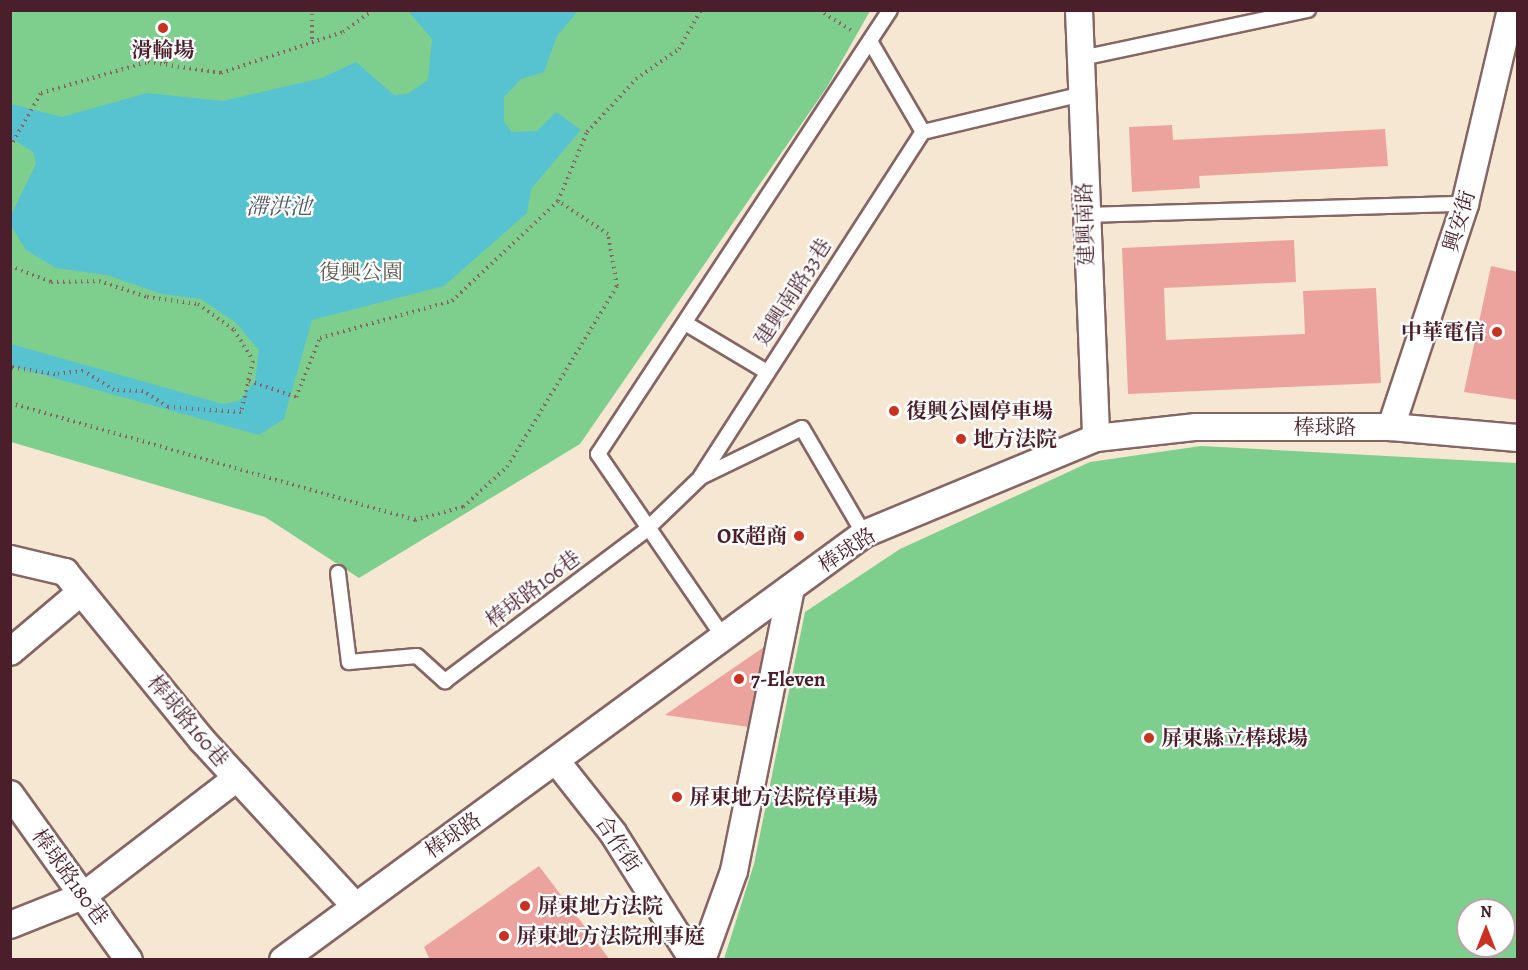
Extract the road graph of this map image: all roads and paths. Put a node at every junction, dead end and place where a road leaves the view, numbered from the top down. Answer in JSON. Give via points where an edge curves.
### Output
{"nodes":[{"id":1,"x":312,"y":10,"type":"edge"},
{"id":2,"x":374,"y":10,"type":"edge"},
{"id":3,"x":701,"y":10,"type":"edge"},
{"id":4,"x":819,"y":10,"type":"edge"},
{"id":5,"x":890,"y":10,"type":"edge"},
{"id":6,"x":1079,"y":10,"type":"edge"},
{"id":7,"x":1308,"y":10,"type":"edge"},
{"id":8,"x":1511,"y":10,"type":"edge"},
{"id":9,"x":312,"y":39,"type":"junction"},
{"id":10,"x":870,"y":41,"type":"junction"},
{"id":11,"x":163,"y":44,"type":"dead end"},
{"id":12,"x":1082,"y":58,"type":"junction"},
{"id":13,"x":166,"y":64,"type":"junction"},
{"id":14,"x":1509,"y":66,"type":"edge"},
{"id":15,"x":1082,"y":94,"type":"junction"},
{"id":16,"x":923,"y":132,"type":"junction"},
{"id":17,"x":10,"y":147,"type":"edge"},
{"id":18,"x":558,"y":201,"type":"junction"},
{"id":19,"x":1465,"y":204,"type":"junction"},
{"id":20,"x":1084,"y":215,"type":"junction"},
{"id":21,"x":10,"y":266,"type":"edge"},
{"id":22,"x":685,"y":323,"type":"junction"},
{"id":23,"x":10,"y":368,"type":"edge"},
{"id":24,"x":767,"y":372,"type":"junction"},
{"id":25,"x":249,"y":381,"type":"junction"},
{"id":26,"x":10,"y":403,"type":"edge"},
{"id":27,"x":1391,"y":427,"type":"junction"},
{"id":28,"x":1096,"y":438,"type":"junction"},
{"id":29,"x":1518,"y":438,"type":"edge"},
{"id":30,"x":700,"y":477,"type":"junction"},
{"id":31,"x":646,"y":530,"type":"junction"},
{"id":32,"x":864,"y":534,"type":"junction"},
{"id":33,"x":10,"y":559,"type":"edge"},
{"id":34,"x":338,"y":573,"type":"dead end"},
{"id":35,"x":791,"y":588,"type":"junction"},
{"id":36,"x":81,"y":592,"type":"junction"},
{"id":37,"x":724,"y":638,"type":"junction"},
{"id":38,"x":10,"y":652,"type":"edge"},
{"id":39,"x":557,"y":762,"type":"junction"},
{"id":40,"x":237,"y":778,"type":"junction"},
{"id":41,"x":10,"y":794,"type":"edge"},
{"id":42,"x":83,"y":896,"type":"junction"},
{"id":43,"x":355,"y":906,"type":"junction"},
{"id":44,"x":10,"y":924,"type":"edge"},
{"id":45,"x":129,"y":960,"type":"edge"},
{"id":46,"x":283,"y":960,"type":"edge"},
{"id":47,"x":693,"y":960,"type":"edge"},
{"id":48,"x":702,"y":960,"type":"edge"}],
"edges":[{"from":1,"to":9,"type":"path"},
{"from":2,"to":9,"type":"path","via":[[343,32]]},
{"from":3,"to":18,"type":"path","via":[[679,49],[636,79],[587,132]]},
{"from":4,"to":10,"type":"path"},
{"from":5,"to":10,"type":"lane"},
{"from":6,"to":12,"type":"street","name":"建興南路"},
{"from":7,"to":12,"type":"lane"},
{"from":8,"to":14,"type":"street","name":"興安街"},
{"from":9,"to":13,"type":"path","via":[[221,73]]},
{"from":10,"to":16,"type":"lane"},
{"from":10,"to":22,"type":"lane"},
{"from":11,"to":13,"type":"path"},
{"from":12,"to":15,"type":"street","name":"建興南路"},
{"from":13,"to":17,"type":"path","via":[[148,62],[41,93]]},
{"from":14,"to":19,"type":"street","name":"興安街"},
{"from":15,"to":16,"type":"lane"},
{"from":15,"to":20,"type":"street","name":"建興南路"},
{"from":16,"to":24,"type":"lane","name":"建興南路33巷"},
{"from":18,"to":25,"type":"path","via":[[452,301],[320,338],[296,397]]},
{"from":18,"to":26,"type":"path","via":[[608,234],[617,286],[507,467],[463,507],[415,520]]},
{"from":19,"to":20,"type":"lane"},
{"from":19,"to":27,"type":"street","name":"興安街"},
{"from":20,"to":28,"type":"street","name":"建興南路"},
{"from":21,"to":25,"type":"path","via":[[51,282],[99,281],[147,297],[198,304],[234,330],[253,361]]},
{"from":22,"to":24,"type":"lane"},
{"from":22,"to":31,"type":"lane","via":[[598,454]]},
{"from":23,"to":25,"type":"path","via":[[55,374],[83,371],[114,390],[143,391],[168,407],[241,412]]},
{"from":24,"to":30,"type":"lane","name":"建興南路33巷"},
{"from":27,"to":28,"type":"street","name":"棒球路","via":[[1196,427]]},
{"from":27,"to":29,"type":"street","name":"棒球路"},
{"from":28,"to":32,"type":"street","name":"棒球路"},
{"from":30,"to":31,"type":"lane","name":"棒球路106巷"},
{"from":30,"to":32,"type":"lane","via":[[802,428]]},
{"from":31,"to":34,"type":"lane","name":"棒球路106巷","via":[[445,681],[417,656],[349,662]]},
{"from":31,"to":37,"type":"lane"},
{"from":32,"to":35,"type":"street","name":"棒球路"},
{"from":33,"to":36,"type":"street","name":"棒球路160巷","via":[[65,572]]},
{"from":35,"to":37,"type":"street","name":"棒球路"},
{"from":35,"to":48,"type":"street","via":[[734,871]]},
{"from":36,"to":38,"type":"street"},
{"from":36,"to":40,"type":"street","name":"棒球路160巷"},
{"from":37,"to":39,"type":"street","name":"棒球路"},
{"from":39,"to":43,"type":"street","name":"棒球路"},
{"from":39,"to":47,"type":"street","name":"合作街","via":[[613,832]]},
{"from":40,"to":42,"type":"street"},
{"from":40,"to":43,"type":"street","name":"棒球路160巷"},
{"from":41,"to":42,"type":"street","name":"棒球路180巷"},
{"from":42,"to":44,"type":"street"},
{"from":42,"to":45,"type":"street","name":"棒球路180巷"},
{"from":43,"to":46,"type":"street","name":"棒球路"}]}
